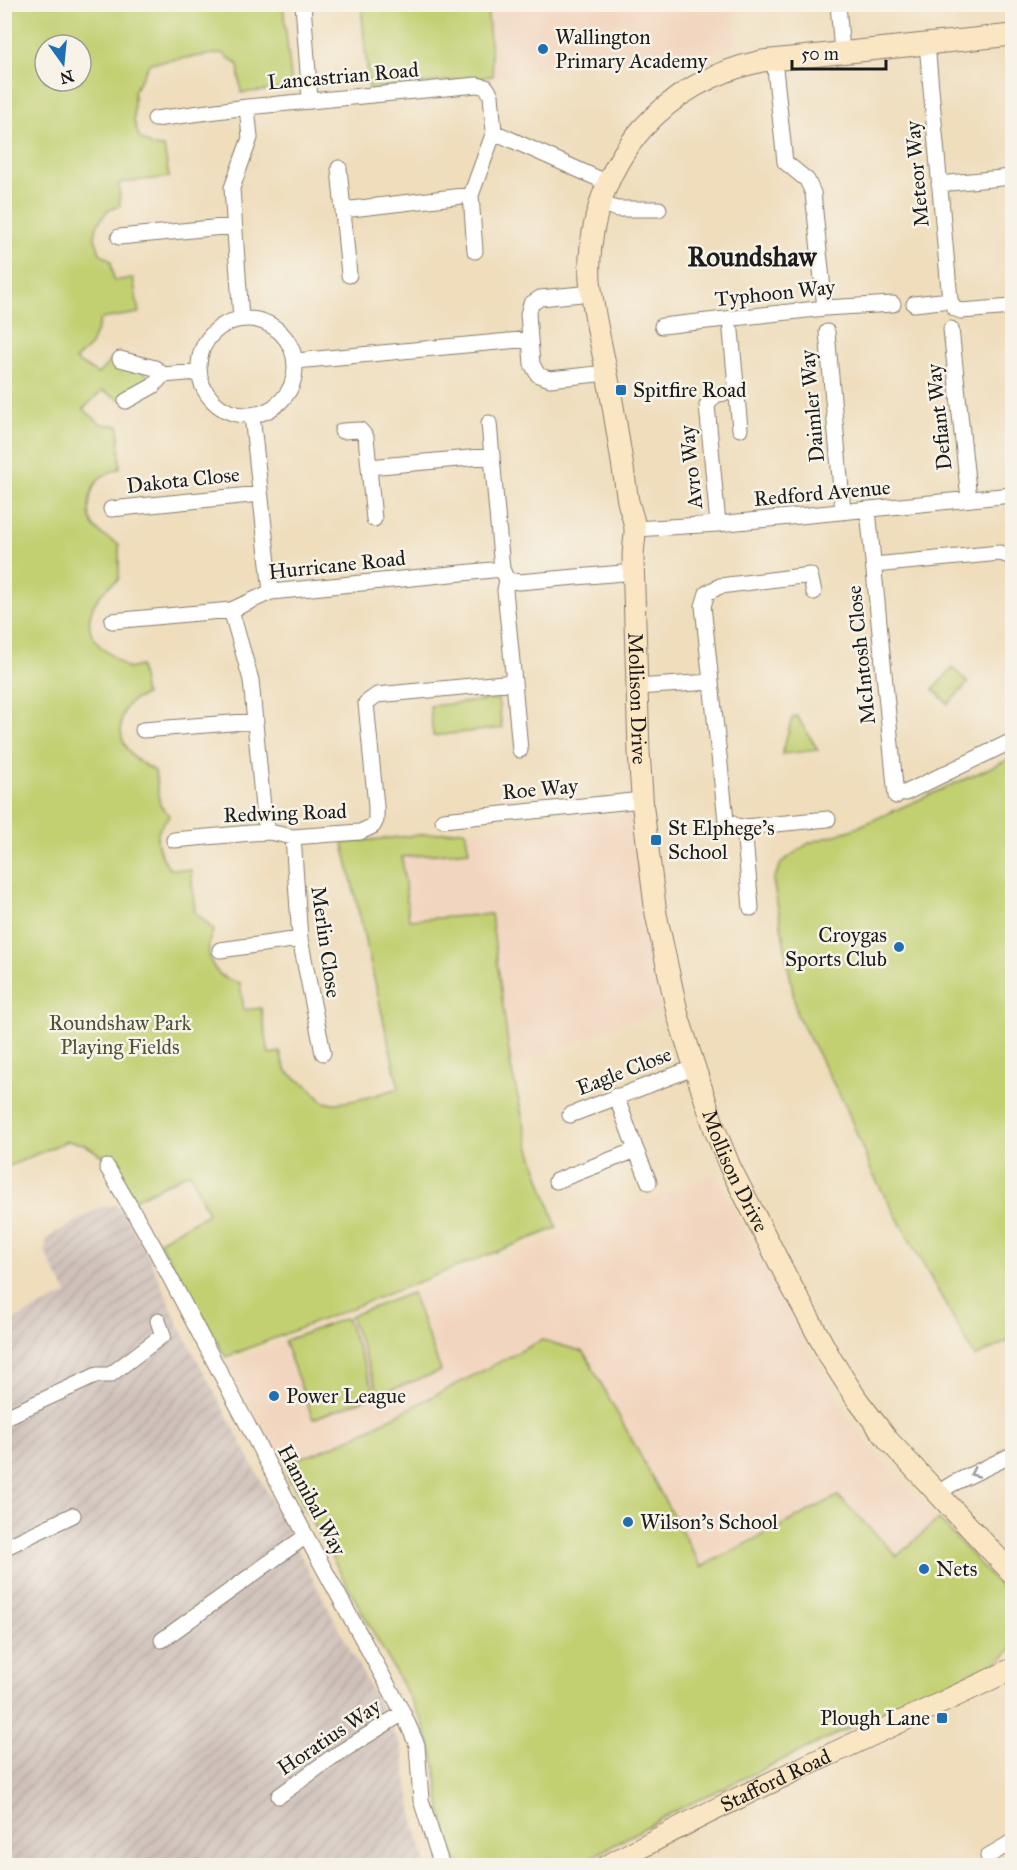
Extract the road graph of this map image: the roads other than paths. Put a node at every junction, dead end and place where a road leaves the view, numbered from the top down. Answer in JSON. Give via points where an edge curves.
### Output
{"nodes":[{"id":1,"x":303,"y":4,"type":"edge"},
{"id":2,"x":838,"y":4,"type":"edge"},
{"id":3,"x":1012,"y":35,"type":"edge"},
{"id":4,"x":927,"y":44,"type":"junction"},
{"id":5,"x":842,"y":52,"type":"junction"},
{"id":6,"x":774,"y":59,"type":"junction"},
{"id":7,"x":310,"y":100,"type":"junction"},
{"id":8,"x":247,"y":107,"type":"junction"},
{"id":9,"x":155,"y":119,"type":"dead end"},
{"id":10,"x":494,"y":132,"type":"junction"},
{"id":11,"x":339,"y":168,"type":"dead end"},
{"id":12,"x":1012,"y":177,"type":"edge"},
{"id":13,"x":608,"y":183,"type":"junction"},
{"id":14,"x":939,"y":184,"type":"junction"},
{"id":15,"x":471,"y":195,"type":"junction"},
{"id":16,"x":600,"y":203,"type":"junction"},
{"id":17,"x":659,"y":209,"type":"dead end"},
{"id":18,"x":343,"y":210,"type":"junction"},
{"id":19,"x":233,"y":226,"type":"junction"},
{"id":20,"x":119,"y":237,"type":"dead end"},
{"id":21,"x":475,"y":251,"type":"dead end"},
{"id":22,"x":349,"y":275,"type":"dead end"},
{"id":23,"x":592,"y":293,"type":"junction"},
{"id":24,"x":950,"y":300,"type":"junction"},
{"id":25,"x":893,"y":304,"type":"dead end"},
{"id":26,"x":914,"y":304,"type":"dead end"},
{"id":27,"x":1012,"y":307,"type":"edge"},
{"id":28,"x":825,"y":308,"type":"junction"},
{"id":29,"x":241,"y":319,"type":"junction"},
{"id":30,"x":662,"y":326,"type":"dead end"},
{"id":31,"x":951,"y":329,"type":"dead end"},
{"id":32,"x":731,"y":331,"type":"dead end"},
{"id":33,"x":827,"y":332,"type":"dead end"},
{"id":34,"x":530,"y":339,"type":"junction"},
{"id":35,"x":120,"y":359,"type":"dead end"},
{"id":36,"x":296,"y":362,"type":"junction"},
{"id":37,"x":199,"y":372,"type":"junction"},
{"id":38,"x":607,"y":373,"type":"junction"},
{"id":39,"x":163,"y":375,"type":"junction"},
{"id":40,"x":736,"y":391,"type":"junction"},
{"id":41,"x":126,"y":401,"type":"dead end"},
{"id":42,"x":252,"y":416,"type":"junction"},
{"id":43,"x":489,"y":423,"type":"dead end"},
{"id":44,"x":740,"y":429,"type":"dead end"},
{"id":45,"x":342,"y":431,"type":"dead end"},
{"id":46,"x":492,"y":456,"type":"junction"},
{"id":47,"x":369,"y":467,"type":"junction"},
{"id":48,"x":260,"y":494,"type":"junction"},
{"id":49,"x":1012,"y":495,"type":"edge"},
{"id":50,"x":969,"y":499,"type":"junction"},
{"id":51,"x":111,"y":509,"type":"dead end"},
{"id":52,"x":868,"y":510,"type":"junction"},
{"id":53,"x":843,"y":512,"type":"junction"},
{"id":54,"x":374,"y":519,"type":"dead end"},
{"id":55,"x":718,"y":524,"type":"junction"},
{"id":56,"x":635,"y":529,"type":"junction"},
{"id":57,"x":1012,"y":557,"type":"edge"},
{"id":58,"x":874,"y":566,"type":"junction"},
{"id":59,"x":634,"y":572,"type":"junction"},
{"id":60,"x":505,"y":575,"type":"junction"},
{"id":61,"x":271,"y":591,"type":"junction"},
{"id":62,"x":814,"y":592,"type":"dead end"},
{"id":63,"x":231,"y":610,"type":"junction"},
{"id":64,"x":112,"y":621,"type":"dead end"},
{"id":65,"x":711,"y":681,"type":"junction"},
{"id":66,"x":514,"y":682,"type":"junction"},
{"id":67,"x":637,"y":687,"type":"junction"},
{"id":68,"x":256,"y":721,"type":"junction"},
{"id":69,"x":143,"y":730,"type":"dead end"},
{"id":70,"x":1012,"y":741,"type":"edge"},
{"id":71,"x":520,"y":750,"type":"dead end"},
{"id":72,"x":642,"y":800,"type":"junction"},
{"id":73,"x":828,"y":819,"type":"dead end"},
{"id":74,"x":443,"y":820,"type":"dead end"},
{"id":75,"x":744,"y":827,"type":"junction"},
{"id":76,"x":269,"y":832,"type":"junction"},
{"id":77,"x":293,"y":837,"type":"junction"},
{"id":78,"x":174,"y":840,"type":"dead end"},
{"id":79,"x":751,"y":908,"type":"dead end"},
{"id":80,"x":300,"y":939,"type":"junction"},
{"id":81,"x":220,"y":950,"type":"dead end"},
{"id":82,"x":323,"y":1053,"type":"dead end"},
{"id":83,"x":693,"y":1068,"type":"junction"},
{"id":84,"x":616,"y":1096,"type":"junction"},
{"id":85,"x":570,"y":1115,"type":"dead end"},
{"id":86,"x":636,"y":1150,"type":"junction"},
{"id":87,"x":107,"y":1167,"type":"dead end"},
{"id":88,"x":556,"y":1181,"type":"dead end"},
{"id":89,"x":649,"y":1182,"type":"dead end"},
{"id":90,"x":158,"y":1321,"type":"dead end"},
{"id":91,"x":4,"y":1418,"type":"edge"},
{"id":92,"x":1012,"y":1455,"type":"edge"},
{"id":93,"x":938,"y":1493,"type":"junction"},
{"id":94,"x":73,"y":1515,"type":"dead end"},
{"id":95,"x":306,"y":1536,"type":"junction"},
{"id":96,"x":4,"y":1548,"type":"edge"},
{"id":97,"x":1012,"y":1573,"type":"edge"},
{"id":98,"x":162,"y":1640,"type":"dead end"},
{"id":99,"x":1012,"y":1669,"type":"edge"},
{"id":100,"x":403,"y":1713,"type":"junction"},
{"id":101,"x":279,"y":1796,"type":"dead end"},
{"id":102,"x":1012,"y":1842,"type":"edge"},
{"id":103,"x":988,"y":1856,"type":"dead end"},
{"id":104,"x":442,"y":1866,"type":"edge"},
{"id":105,"x":607,"y":1866,"type":"edge"}],
"edges":[{"from":1,"to":7,"type":"street"},
{"from":2,"to":5,"type":"street"},
{"from":3,"to":4,"type":"main road","name":"Mollison Drive"},
{"from":4,"to":5,"type":"main road","name":"Mollison Drive"},
{"from":4,"to":14,"type":"street","name":"Meteor Way"},
{"from":5,"to":6,"type":"main road","name":"Mollison Drive"},
{"from":6,"to":13,"type":"main road","name":"Mollison Drive","via":[[730,69],[679,96],[638,134],[621,156]]},
{"from":6,"to":28,"type":"street","via":[[785,162],[807,180],[813,193]]},
{"from":7,"to":8,"type":"street","name":"Lancastrian Road"},
{"from":7,"to":10,"type":"street","name":"Lancastrian Road","via":[[486,87],[491,95]]},
{"from":8,"to":9,"type":"street"},
{"from":8,"to":19,"type":"street","name":"Lancastrian Road","via":[[250,138],[232,188]]},
{"from":10,"to":13,"type":"street"},
{"from":10,"to":15,"type":"street"},
{"from":11,"to":18,"type":"street"},
{"from":12,"to":14,"type":"street"},
{"from":13,"to":16,"type":"main road","name":"Mollison Drive"},
{"from":14,"to":24,"type":"street","name":"Meteor Way"},
{"from":15,"to":18,"type":"street"},
{"from":15,"to":21,"type":"street"},
{"from":16,"to":17,"type":"street","via":[[617,209]]},
{"from":16,"to":23,"type":"main road","name":"Mollison Drive","via":[[591,246]]},
{"from":18,"to":22,"type":"street"},
{"from":19,"to":20,"type":"street"},
{"from":19,"to":29,"type":"street","name":"Lancastrian Road"},
{"from":23,"to":34,"type":"street","via":[[534,300],[528,309]]},
{"from":23,"to":38,"type":"main road","name":"Mollison Drive"},
{"from":24,"to":26,"type":"street"},
{"from":24,"to":27,"type":"street","via":[[961,311]]},
{"from":25,"to":28,"type":"street","name":"Typhoon Way"},
{"from":28,"to":30,"type":"street","name":"Typhoon Way"},
{"from":29,"to":36,"type":"street","via":[[271,324],[284,334]]},
{"from":29,"to":37,"type":"street","via":[[222,326],[207,340]]},
{"from":31,"to":50,"type":"street","name":"Defiant Way"},
{"from":32,"to":40,"type":"street"},
{"from":33,"to":53,"type":"street","name":"Daimler Way"},
{"from":34,"to":36,"type":"street"},
{"from":34,"to":38,"type":"street","via":[[534,369],[542,377]]},
{"from":35,"to":39,"type":"street","via":[[155,368]]},
{"from":36,"to":42,"type":"street","via":[[291,390],[281,403]]},
{"from":37,"to":39,"type":"street"},
{"from":37,"to":42,"type":"street","via":[[212,401],[225,411]]},
{"from":38,"to":56,"type":"main road","name":"Mollison Drive"},
{"from":39,"to":41,"type":"street","via":[[153,386]]},
{"from":40,"to":44,"type":"street"},
{"from":40,"to":55,"type":"street","name":"Avro Way","via":[[715,395],[707,405]]},
{"from":42,"to":48,"type":"street"},
{"from":43,"to":46,"type":"street"},
{"from":45,"to":47,"type":"street","via":[[360,430],[366,437]]},
{"from":46,"to":47,"type":"street"},
{"from":46,"to":60,"type":"street"},
{"from":47,"to":54,"type":"street"},
{"from":48,"to":51,"type":"street","name":"Dakota Close"},
{"from":48,"to":61,"type":"street"},
{"from":49,"to":50,"type":"street","name":"Redford Avenue"},
{"from":50,"to":52,"type":"street","name":"Redford Avenue"},
{"from":52,"to":53,"type":"street","name":"Redford Avenue"},
{"from":52,"to":58,"type":"street","name":"McIntosh Close"},
{"from":53,"to":55,"type":"street","name":"Redford Avenue"},
{"from":55,"to":56,"type":"street","name":"Redford Avenue"},
{"from":56,"to":59,"type":"main road","name":"Mollison Drive"},
{"from":57,"to":58,"type":"street","via":[[1000,553]]},
{"from":58,"to":70,"type":"street","name":"McIntosh Close","via":[[900,794]]},
{"from":59,"to":60,"type":"street","name":"Hurricane Road","via":[[519,582]]},
{"from":59,"to":67,"type":"main road","name":"Mollison Drive"},
{"from":60,"to":61,"type":"street","name":"Hurricane Road"},
{"from":60,"to":66,"type":"street"},
{"from":61,"to":63,"type":"street","name":"Hurricane Road"},
{"from":62,"to":65,"type":"street","via":[[810,575],[720,586],[707,593],[703,606]]},
{"from":63,"to":64,"type":"street"},
{"from":63,"to":68,"type":"street","via":[[250,680]]},
{"from":65,"to":67,"type":"street"},
{"from":65,"to":75,"type":"street","via":[[724,814],[731,824]]},
{"from":66,"to":71,"type":"street"},
{"from":66,"to":77,"type":"street","name":"Redwing Road","via":[[377,695],[370,699],[366,703],[376,806],[373,826],[360,832]]},
{"from":67,"to":72,"type":"main road","name":"Mollison Drive"},
{"from":68,"to":69,"type":"street"},
{"from":68,"to":76,"type":"street","via":[[264,818]]},
{"from":72,"to":74,"type":"street","name":"Roe Way"},
{"from":72,"to":83,"type":"main road","name":"Mollison Drive","via":[[659,936]]},
{"from":73,"to":75,"type":"street"},
{"from":75,"to":79,"type":"street"},
{"from":76,"to":77,"type":"street","name":"Redwing Road"},
{"from":76,"to":78,"type":"street","name":"Redwing Road"},
{"from":77,"to":80,"type":"street","name":"Merlin Close"},
{"from":80,"to":81,"type":"street"},
{"from":80,"to":82,"type":"street","name":"Merlin Close"},
{"from":83,"to":84,"type":"street","name":"Eagle Close"},
{"from":83,"to":93,"type":"main road","name":"Mollison Drive","via":[[719,1139],[831,1359],[888,1440]]},
{"from":84,"to":85,"type":"street","name":"Eagle Close"},
{"from":84,"to":86,"type":"street"},
{"from":86,"to":88,"type":"street"},
{"from":86,"to":89,"type":"street"},
{"from":87,"to":95,"type":"street","name":"Hannibal Way","via":[[153,1245]]},
{"from":90,"to":91,"type":"street","via":[[163,1335],[110,1375],[97,1375]]},
{"from":92,"to":93,"type":"street","one_way":true},
{"from":93,"to":97,"type":"main road","name":"Mollison Drive"},
{"from":94,"to":96,"type":"street"},
{"from":95,"to":98,"type":"street"},
{"from":95,"to":100,"type":"street","name":"Hannibal Way"},
{"from":99,"to":105,"type":"main road","name":"Stafford Road","via":[[680,1825]]},
{"from":100,"to":101,"type":"street","name":"Horatius Way"},
{"from":100,"to":104,"type":"street","name":"Hannibal Way","via":[[417,1745],[421,1800]]},
{"from":102,"to":103,"type":"street"}]}
